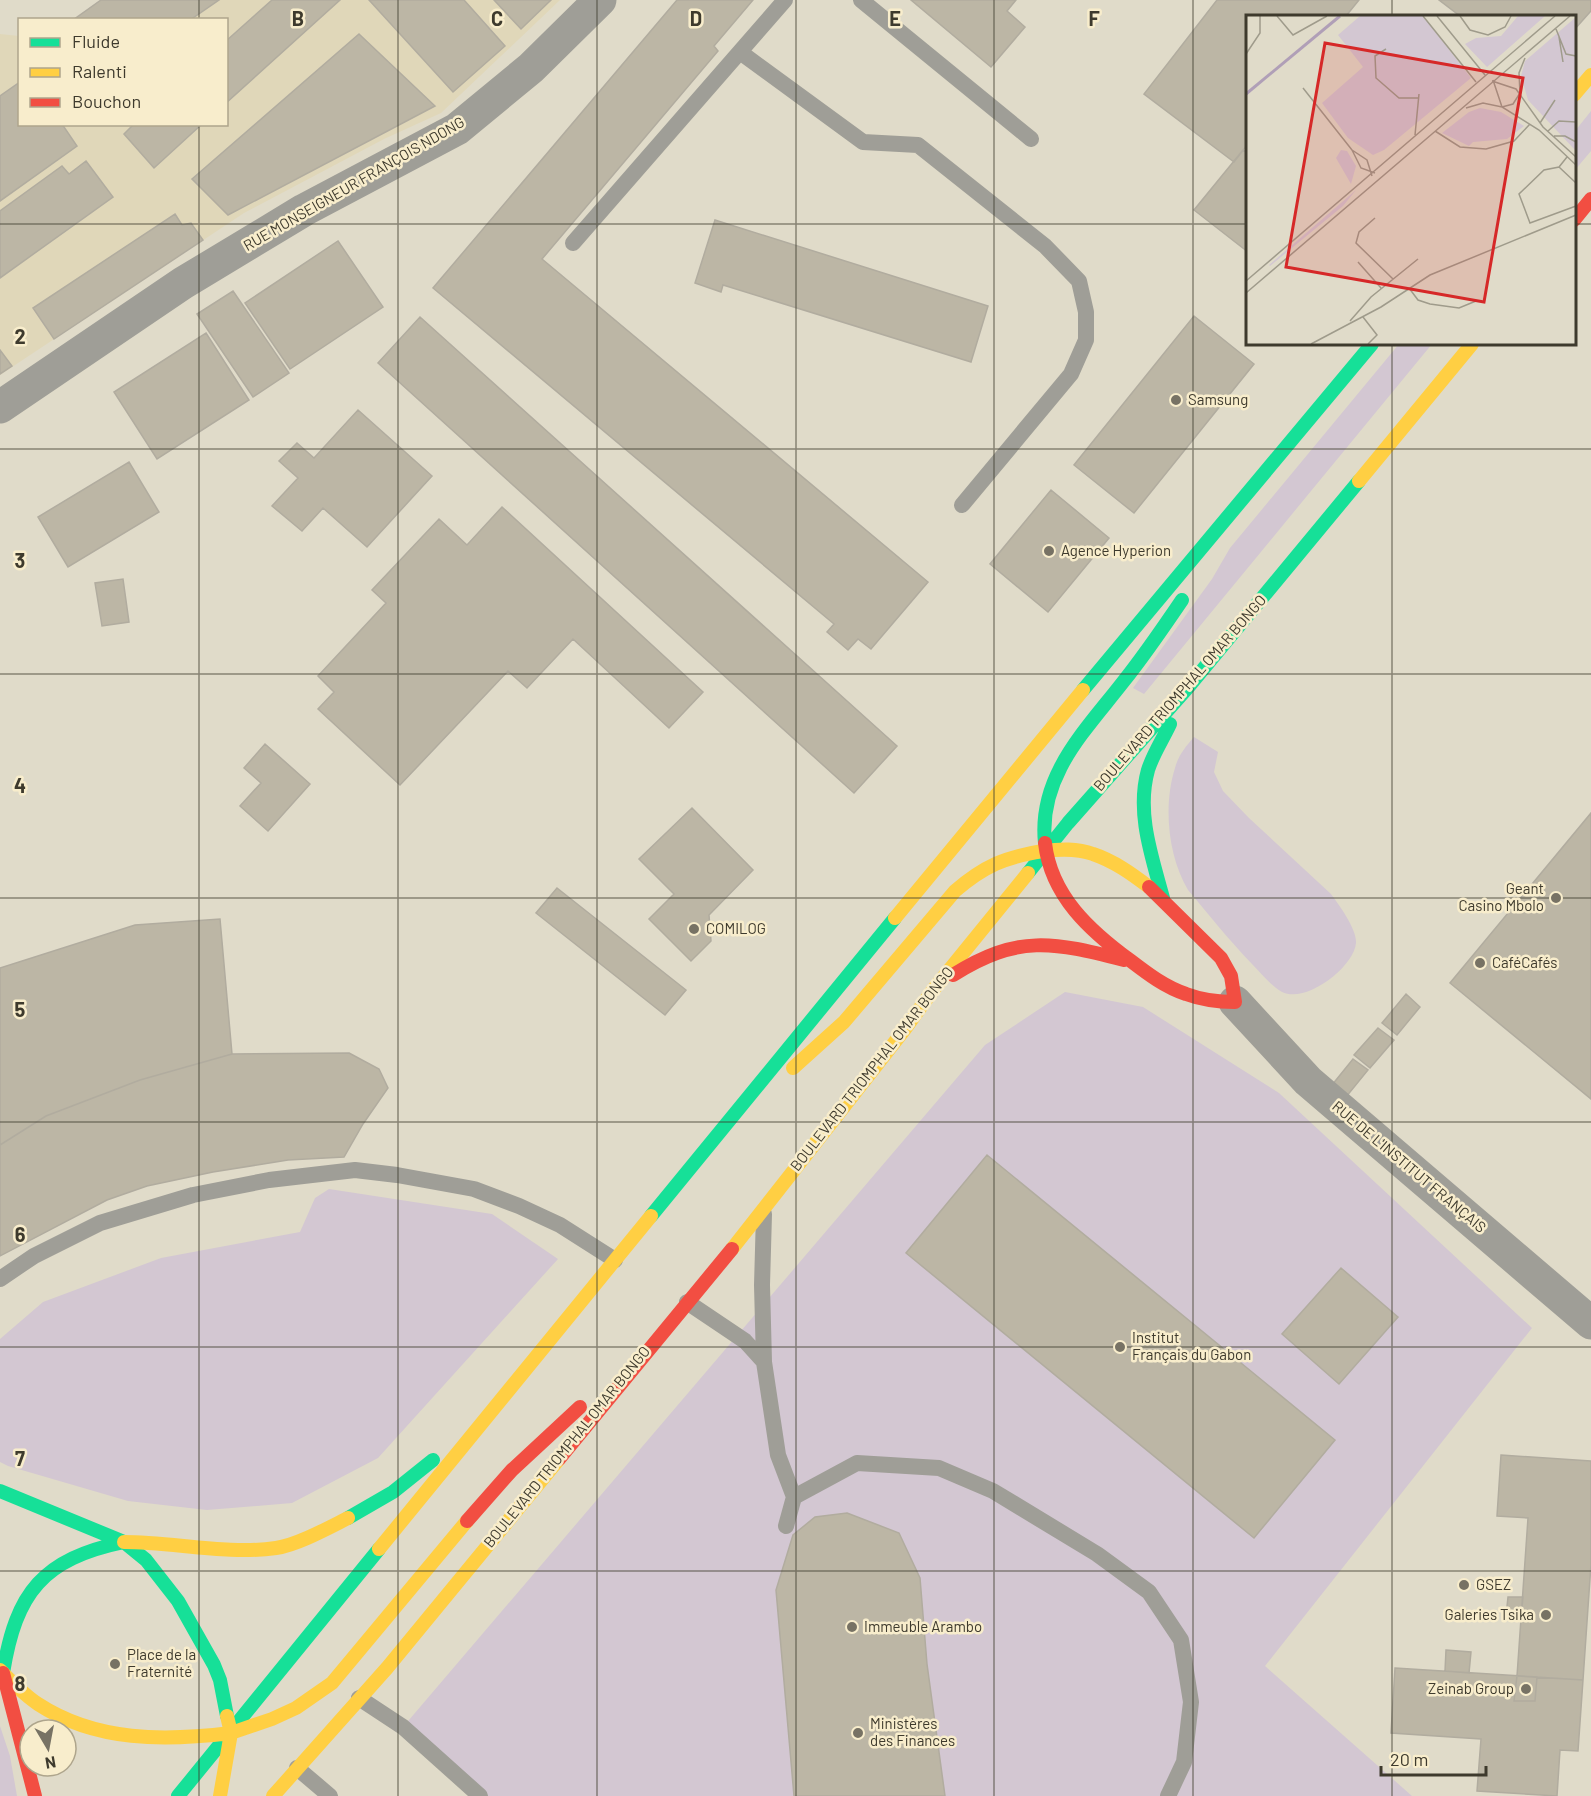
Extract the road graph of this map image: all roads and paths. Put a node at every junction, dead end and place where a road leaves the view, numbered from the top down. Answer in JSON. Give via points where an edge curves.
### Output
{"nodes":[{"id":1,"x":600,"y":0,"type":"edge"},
{"id":2,"x":784,"y":0,"type":"edge"},
{"id":3,"x":861,"y":0,"type":"edge"},
{"id":4,"x":740,"y":52,"type":"junction"},
{"id":5,"x":1591,"y":75,"type":"edge"},
{"id":6,"x":1576,"y":94,"type":"edge"},
{"id":7,"x":1031,"y":139,"type":"dead end"},
{"id":8,"x":1591,"y":199,"type":"edge"},
{"id":9,"x":1576,"y":219,"type":"edge"},
{"id":10,"x":573,"y":243,"type":"dead end"},
{"id":11,"x":1370,"y":345,"type":"edge"},
{"id":12,"x":1471,"y":345,"type":"edge"},
{"id":13,"x":0,"y":407,"type":"edge"},
{"id":14,"x":1246,"y":496,"type":"junction"},
{"id":15,"x":962,"y":505,"type":"dead end"},
{"id":16,"x":1205,"y":565,"type":"dead end"},
{"id":17,"x":1193,"y":584,"type":"dead end"},
{"id":18,"x":1190,"y":685,"type":"junction"},
{"id":19,"x":1046,"y":851,"type":"junction"},
{"id":20,"x":1162,"y":898,"type":"junction"},
{"id":21,"x":1132,"y":962,"type":"junction"},
{"id":22,"x":933,"y":990,"type":"junction"},
{"id":23,"x":1235,"y":1002,"type":"junction"},
{"id":24,"x":741,"y":1106,"type":"junction"},
{"id":25,"x":765,"y":1208,"type":"junction"},
{"id":26,"x":615,"y":1260,"type":"junction"},
{"id":27,"x":0,"y":1279,"type":"edge"},
{"id":28,"x":687,"y":1302,"type":"junction"},
{"id":29,"x":1591,"y":1323,"type":"edge"},
{"id":30,"x":764,"y":1362,"type":"junction"},
{"id":31,"x":633,"y":1367,"type":"junction"},
{"id":32,"x":508,"y":1389,"type":"junction"},
{"id":33,"x":0,"y":1491,"type":"edge"},
{"id":34,"x":794,"y":1497,"type":"junction"},
{"id":35,"x":786,"y":1526,"type":"dead end"},
{"id":36,"x":124,"y":1542,"type":"junction"},
{"id":37,"x":1,"y":1672,"type":"edge"},
{"id":38,"x":359,"y":1698,"type":"junction"},
{"id":39,"x":231,"y":1733,"type":"junction"},
{"id":40,"x":297,"y":1768,"type":"junction"},
{"id":41,"x":35,"y":1796,"type":"edge"},
{"id":42,"x":178,"y":1796,"type":"edge"},
{"id":43,"x":220,"y":1796,"type":"edge"},
{"id":44,"x":273,"y":1796,"type":"edge"},
{"id":45,"x":330,"y":1796,"type":"edge"},
{"id":46,"x":480,"y":1796,"type":"edge"},
{"id":47,"x":1168,"y":1796,"type":"edge"}],
"edges":[{"from":1,"to":13,"type":"street","name":"RUE MONSEIGNEUR FRANÇOIS NDONG","via":[[531,68],[457,129],[304,210],[203,271]]},
{"from":2,"to":4,"type":"lane"},
{"from":3,"to":7,"type":"lane"},
{"from":4,"to":10,"type":"lane"},
{"from":4,"to":15,"type":"lane","via":[[863,142],[918,145],[1045,246],[1079,281],[1086,312],[1086,340],[1071,374]]},
{"from":5,"to":6,"type":"main road"},
{"from":8,"to":9,"type":"main road"},
{"from":11,"to":14,"type":"main road"},
{"from":12,"to":18,"type":"main road","name":"BOULEVARD TRIOMPHAL OMAR BONGO"},
{"from":14,"to":16,"type":"main road"},
{"from":14,"to":24,"type":"main road"},
{"from":17,"to":19,"type":"main road","via":[[1161,632],[1089,723],[1053,780],[1044,824]]},
{"from":18,"to":19,"type":"main road","name":"BOULEVARD TRIOMPHAL OMAR BONGO"},
{"from":18,"to":20,"type":"main road","via":[[1146,780],[1147,835]]},
{"from":19,"to":20,"type":"main road","via":[[1077,849],[1093,854],[1136,877]]},
{"from":19,"to":21,"type":"main road","via":[[1050,874],[1063,897],[1107,944]]},
{"from":19,"to":22,"type":"main road","name":"BOULEVARD TRIOMPHAL OMAR BONGO"},
{"from":19,"to":24,"type":"main road","via":[[995,861],[972,876],[844,1022],[780,1079]]},
{"from":20,"to":23,"type":"main road","via":[[1223,958],[1234,982]]},
{"from":21,"to":22,"type":"main road","via":[[1046,944],[1013,946],[978,960]]},
{"from":21,"to":23,"type":"main road","via":[[1191,998],[1214,1004]]},
{"from":22,"to":25,"type":"main road","name":"BOULEVARD TRIOMPHAL OMAR BONGO"},
{"from":23,"to":29,"type":"street","name":"RUE DE L'INSTITUT FRANÇAIS","via":[[1308,1081]]},
{"from":24,"to":26,"type":"main road"},
{"from":25,"to":28,"type":"main road","name":"BOULEVARD TRIOMPHAL OMAR BONGO"},
{"from":25,"to":30,"type":"lane"},
{"from":26,"to":27,"type":"lane","via":[[560,1225],[474,1189],[355,1170],[269,1180],[193,1195],[100,1223],[34,1256]]},
{"from":26,"to":32,"type":"main road"},
{"from":28,"to":30,"type":"lane","via":[[744,1341]]},
{"from":28,"to":31,"type":"main road","name":"BOULEVARD TRIOMPHAL OMAR BONGO"},
{"from":30,"to":34,"type":"lane","via":[[778,1455]]},
{"from":31,"to":38,"type":"main road","name":"BOULEVARD TRIOMPHAL OMAR BONGO"},
{"from":31,"to":39,"type":"main road","via":[[534,1447],[317,1696],[290,1713]]},
{"from":32,"to":36,"type":"main road","via":[[393,1492],[357,1514],[298,1541],[254,1550]]},
{"from":32,"to":39,"type":"main road"},
{"from":33,"to":36,"type":"main road"},
{"from":34,"to":35,"type":"lane"},
{"from":34,"to":47,"type":"lane","via":[[858,1462],[939,1468],[993,1491],[1097,1554],[1149,1592],[1181,1640],[1191,1702],[1184,1762]]},
{"from":36,"to":37,"type":"main road","via":[[85,1551],[40,1578],[16,1618]]},
{"from":36,"to":39,"type":"main road","via":[[147,1560],[190,1620],[220,1680]]},
{"from":37,"to":39,"type":"main road","via":[[40,1705],[92,1728],[146,1739]]},
{"from":37,"to":41,"type":"main road","via":[[25,1747]]},
{"from":38,"to":40,"type":"main road","name":"BOULEVARD TRIOMPHAL OMAR BONGO"},
{"from":38,"to":46,"type":"lane","via":[[403,1727]]},
{"from":39,"to":42,"type":"main road"},
{"from":39,"to":43,"type":"main road"},
{"from":40,"to":44,"type":"main road","name":"BOULEVARD TRIOMPHAL OMAR BONGO"},
{"from":40,"to":45,"type":"lane"}]}
